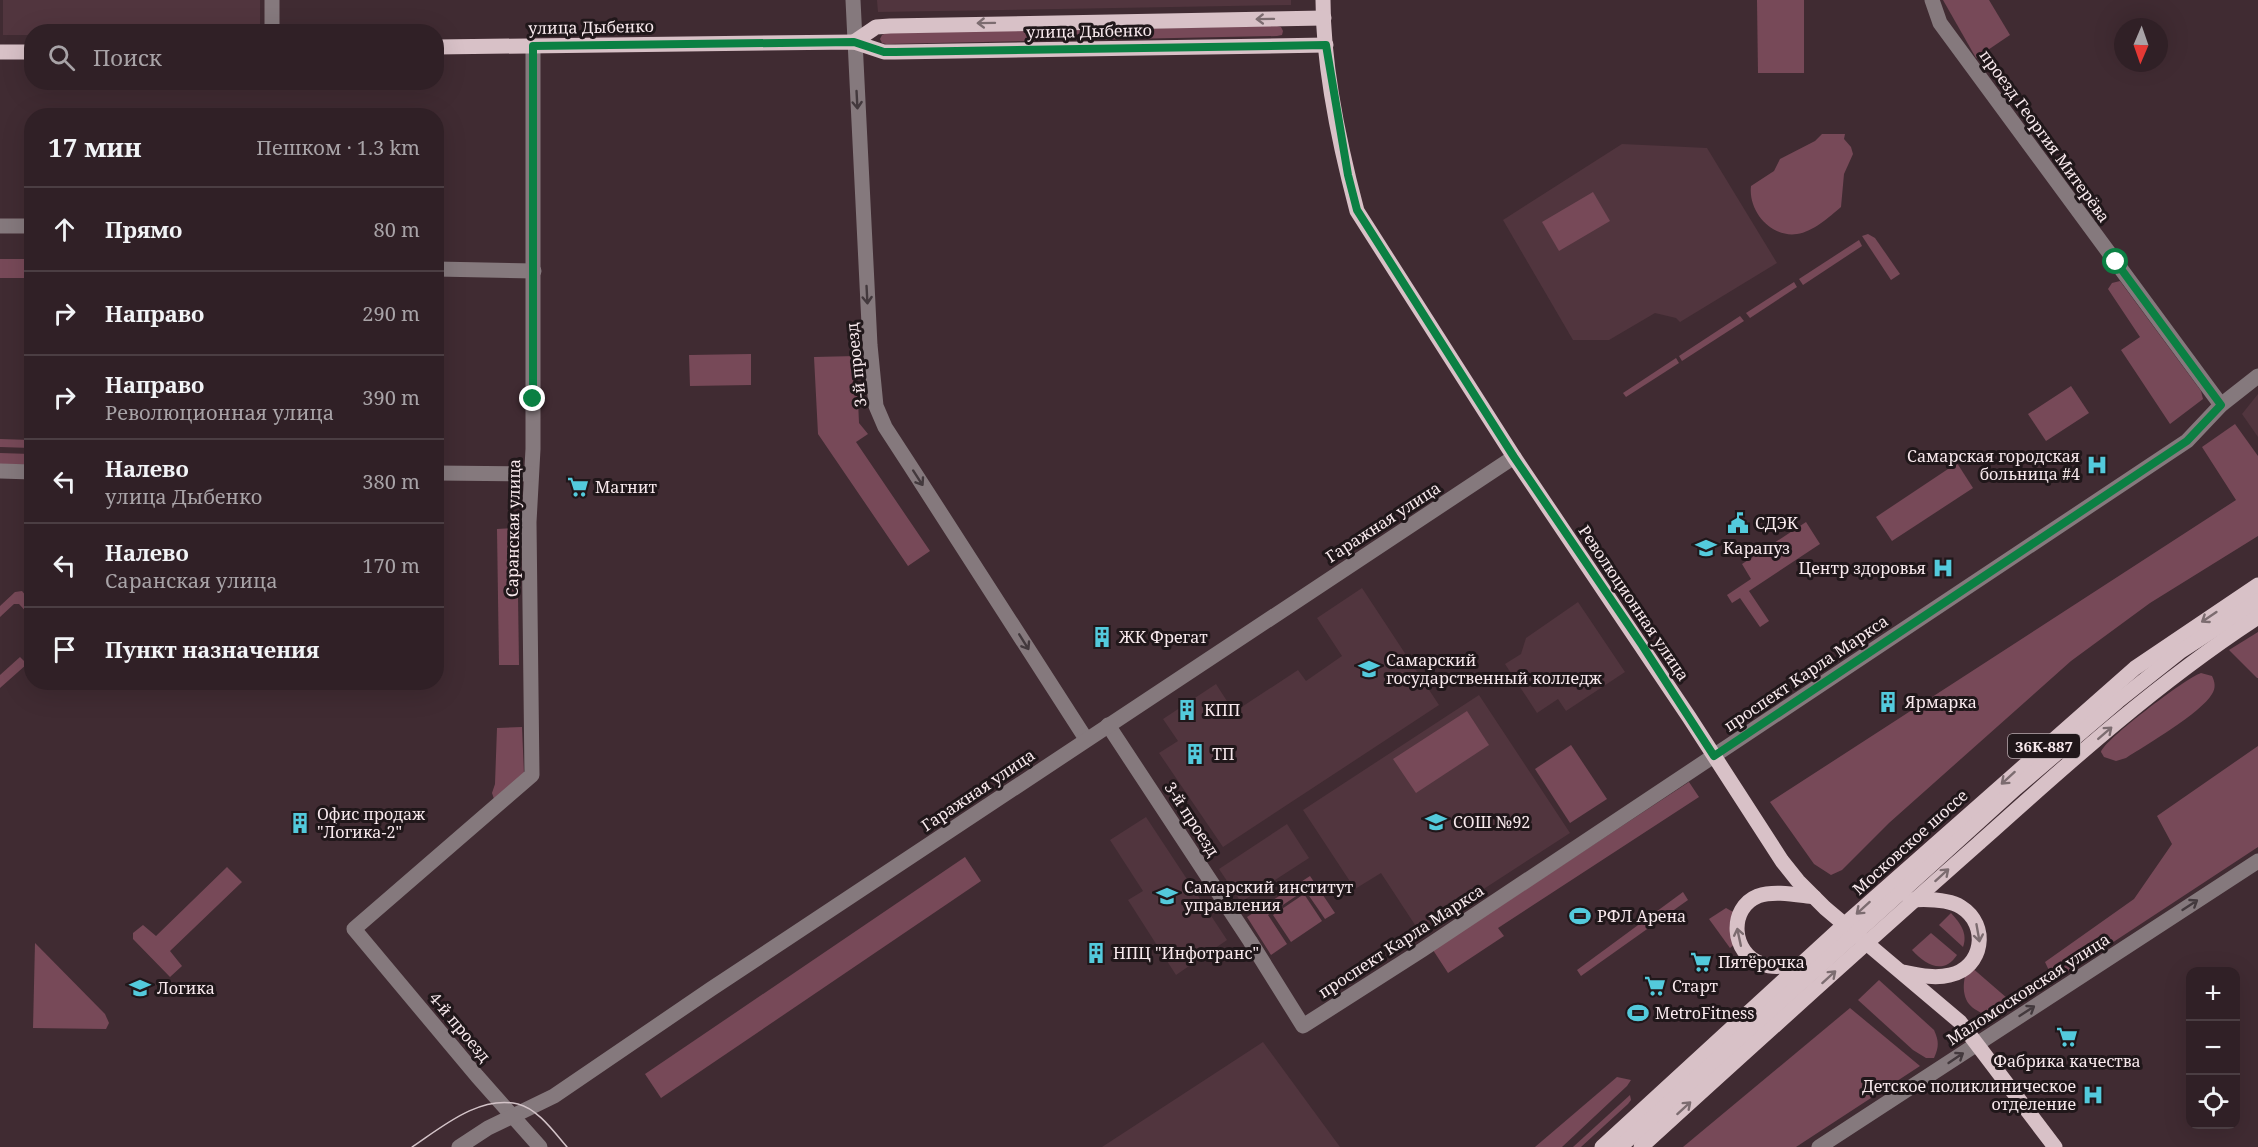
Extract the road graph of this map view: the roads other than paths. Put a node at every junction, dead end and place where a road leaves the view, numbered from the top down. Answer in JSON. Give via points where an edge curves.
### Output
{"nodes":[{"id":1,"x":272,"y":0,"type":"edge"},
{"id":2,"x":854,"y":0,"type":"edge"},
{"id":3,"x":1323,"y":0,"type":"edge"},
{"id":4,"x":1932,"y":0,"type":"edge"},
{"id":5,"x":1324,"y":18,"type":"junction"},
{"id":6,"x":272,"y":24,"type":"edge"},
{"id":7,"x":876,"y":27,"type":"junction"},
{"id":8,"x":854,"y":42,"type":"junction"},
{"id":9,"x":1326,"y":45,"type":"junction"},
{"id":10,"x":533,"y":46,"type":"junction"},
{"id":11,"x":444,"y":47,"type":"edge"},
{"id":12,"x":877,"y":50,"type":"junction"},
{"id":13,"x":0,"y":52,"type":"edge"},
{"id":14,"x":24,"y":52,"type":"edge"},
{"id":15,"x":0,"y":226,"type":"edge"},
{"id":16,"x":24,"y":226,"type":"edge"},
{"id":17,"x":444,"y":269,"type":"edge"},
{"id":18,"x":534,"y":272,"type":"junction"},
{"id":19,"x":2258,"y":376,"type":"edge"},
{"id":20,"x":2221,"y":405,"type":"junction"},
{"id":21,"x":1514,"y":457,"type":"junction"},
{"id":22,"x":0,"y":471,"type":"edge"},
{"id":23,"x":24,"y":472,"type":"edge"},
{"id":24,"x":444,"y":473,"type":"edge"},
{"id":25,"x":531,"y":474,"type":"junction"},
{"id":26,"x":2258,"y":585,"type":"edge"},
{"id":27,"x":2258,"y":601,"type":"edge"},
{"id":28,"x":2258,"y":617,"type":"edge"},
{"id":29,"x":1108,"y":724,"type":"junction"},
{"id":30,"x":1086,"y":739,"type":"junction"},
{"id":31,"x":1714,"y":756,"type":"junction"},
{"id":32,"x":2258,"y":861,"type":"edge"},
{"id":33,"x":1814,"y":897,"type":"junction"},
{"id":34,"x":1914,"y":900,"type":"junction"},
{"id":35,"x":1890,"y":902,"type":"junction"},
{"id":36,"x":354,"y":929,"type":"joint"},
{"id":37,"x":1856,"y":933,"type":"junction"},
{"id":38,"x":1823,"y":961,"type":"junction"},
{"id":39,"x":1803,"y":964,"type":"junction"},
{"id":40,"x":1903,"y":972,"type":"junction"},
{"id":41,"x":1303,"y":1026,"type":"joint"},
{"id":42,"x":1978,"y":1043,"type":"junction"},
{"id":43,"x":513,"y":1116,"type":"junction"},
{"id":44,"x":459,"y":1147,"type":"edge"},
{"id":45,"x":540,"y":1147,"type":"edge"},
{"id":46,"x":1602,"y":1147,"type":"edge"},
{"id":47,"x":1620,"y":1147,"type":"edge"},
{"id":48,"x":1641,"y":1147,"type":"edge"},
{"id":49,"x":1819,"y":1147,"type":"edge"},
{"id":50,"x":2055,"y":1147,"type":"edge"}],
"edges":[{"from":1,"to":6,"type":"street"},
{"from":2,"to":8,"type":"street","name":"3-й проезд"},
{"from":3,"to":5,"type":"main road","name":"Революционная улица"},
{"from":4,"to":20,"type":"street","name":"проезд Георгия Митерёва","via":[[1940,23]]},
{"from":5,"to":7,"type":"main road","name":"улица Дыбенко","one_way":true},
{"from":5,"to":9,"type":"main road","name":"Революционная улица"},
{"from":7,"to":8,"type":"main road"},
{"from":7,"to":12,"type":"street"},
{"from":8,"to":10,"type":"main road","name":"улица Дыбенко"},
{"from":8,"to":12,"type":"main road","name":"улица Дыбенко"},
{"from":8,"to":30,"type":"street","name":"3-й проезд","one_way":true,"via":[[876,406],[910,467]]},
{"from":9,"to":12,"type":"main road","name":"улица Дыбенко"},
{"from":9,"to":21,"type":"main road","name":"Революционная улица","via":[[1357,210]]},
{"from":10,"to":11,"type":"main road","name":"улица Дыбенко"},
{"from":10,"to":18,"type":"street","name":"Саранская улица"},
{"from":13,"to":14,"type":"main road"},
{"from":15,"to":16,"type":"street"},
{"from":17,"to":18,"type":"street"},
{"from":18,"to":25,"type":"street","name":"Саранская улица"},
{"from":19,"to":20,"type":"street","name":"проспект Карла Маркса"},
{"from":20,"to":31,"type":"street","name":"проспект Карла Маркса","via":[[2187,441]]},
{"from":21,"to":29,"type":"street","name":"Гаражная улица"},
{"from":21,"to":31,"type":"main road","name":"Революционная улица"},
{"from":22,"to":23,"type":"street"},
{"from":24,"to":25,"type":"street"},
{"from":25,"to":36,"type":"street","name":"Саранская улица","via":[[532,775]]},
{"from":26,"to":37,"type":"main road","name":"Московское шоссе","number":"36К-887","one_way":true,"via":[[2135,668]]},
{"from":27,"to":35,"type":"main road","name":"Московское шоссе","number":"36К-887","via":[[2181,651],[2118,701]]},
{"from":34,"to":28,"type":"main road","name":"Московское шоссе","number":"36К-887","one_way":true,"via":[[2130,712],[2219,642]]},
{"from":29,"to":30,"type":"street","name":"Гаражная улица"},
{"from":29,"to":41,"type":"street","name":"3-й проезд"},
{"from":30,"to":43,"type":"street","name":"Гаражная улица","via":[[554,1096]]},
{"from":31,"to":33,"type":"main road","name":"Революционная улица","via":[[1782,861]]},
{"from":31,"to":41,"type":"street","name":"проспект Карла Маркса"},
{"from":42,"to":32,"type":"street","name":"Маломосковская улица","one_way":true},
{"from":33,"to":37,"type":"main road","name":"Революционная улица"},
{"from":39,"to":33,"type":"main road","one_way":true,"via":[[1776,967],[1755,961],[1738,941],[1737,924],[1741,911],[1759,896]]},
{"from":34,"to":35,"type":"main road"},
{"from":34,"to":37,"type":"main road","name":"Московское шоссе","number":"36К-887"},
{"from":34,"to":40,"type":"main road","one_way":true,"via":[[1960,906],[1976,922],[1980,945],[1973,962],[1953,975]]},
{"from":35,"to":37,"type":"main road","name":"Московское шоссе","number":"36К-887"},
{"from":36,"to":43,"type":"street","name":"4-й проезд"},
{"from":37,"to":38,"type":"main road","name":"Московское шоссе","number":"36К-887"},
{"from":37,"to":39,"type":"main road","name":"Московское шоссе","number":"36К-887"},
{"from":37,"to":40,"type":"main road","name":"Революционная улица"},
{"from":48,"to":37,"type":"main road","name":"Московское шоссе","number":"36К-887","one_way":true},
{"from":38,"to":39,"type":"main road"},
{"from":38,"to":47,"type":"main road","name":"Московское шоссе","number":"36К-887"},
{"from":39,"to":46,"type":"main road","name":"Московское шоссе","number":"36К-887"},
{"from":40,"to":42,"type":"main road","name":"Революционная улица"},
{"from":49,"to":42,"type":"street","name":"Маломосковская улица","one_way":true},
{"from":42,"to":50,"type":"main road","name":"Революционная улица"},
{"from":43,"to":44,"type":"street","name":"Гаражная улица"},
{"from":43,"to":45,"type":"street","name":"4-й проезд"}]}
